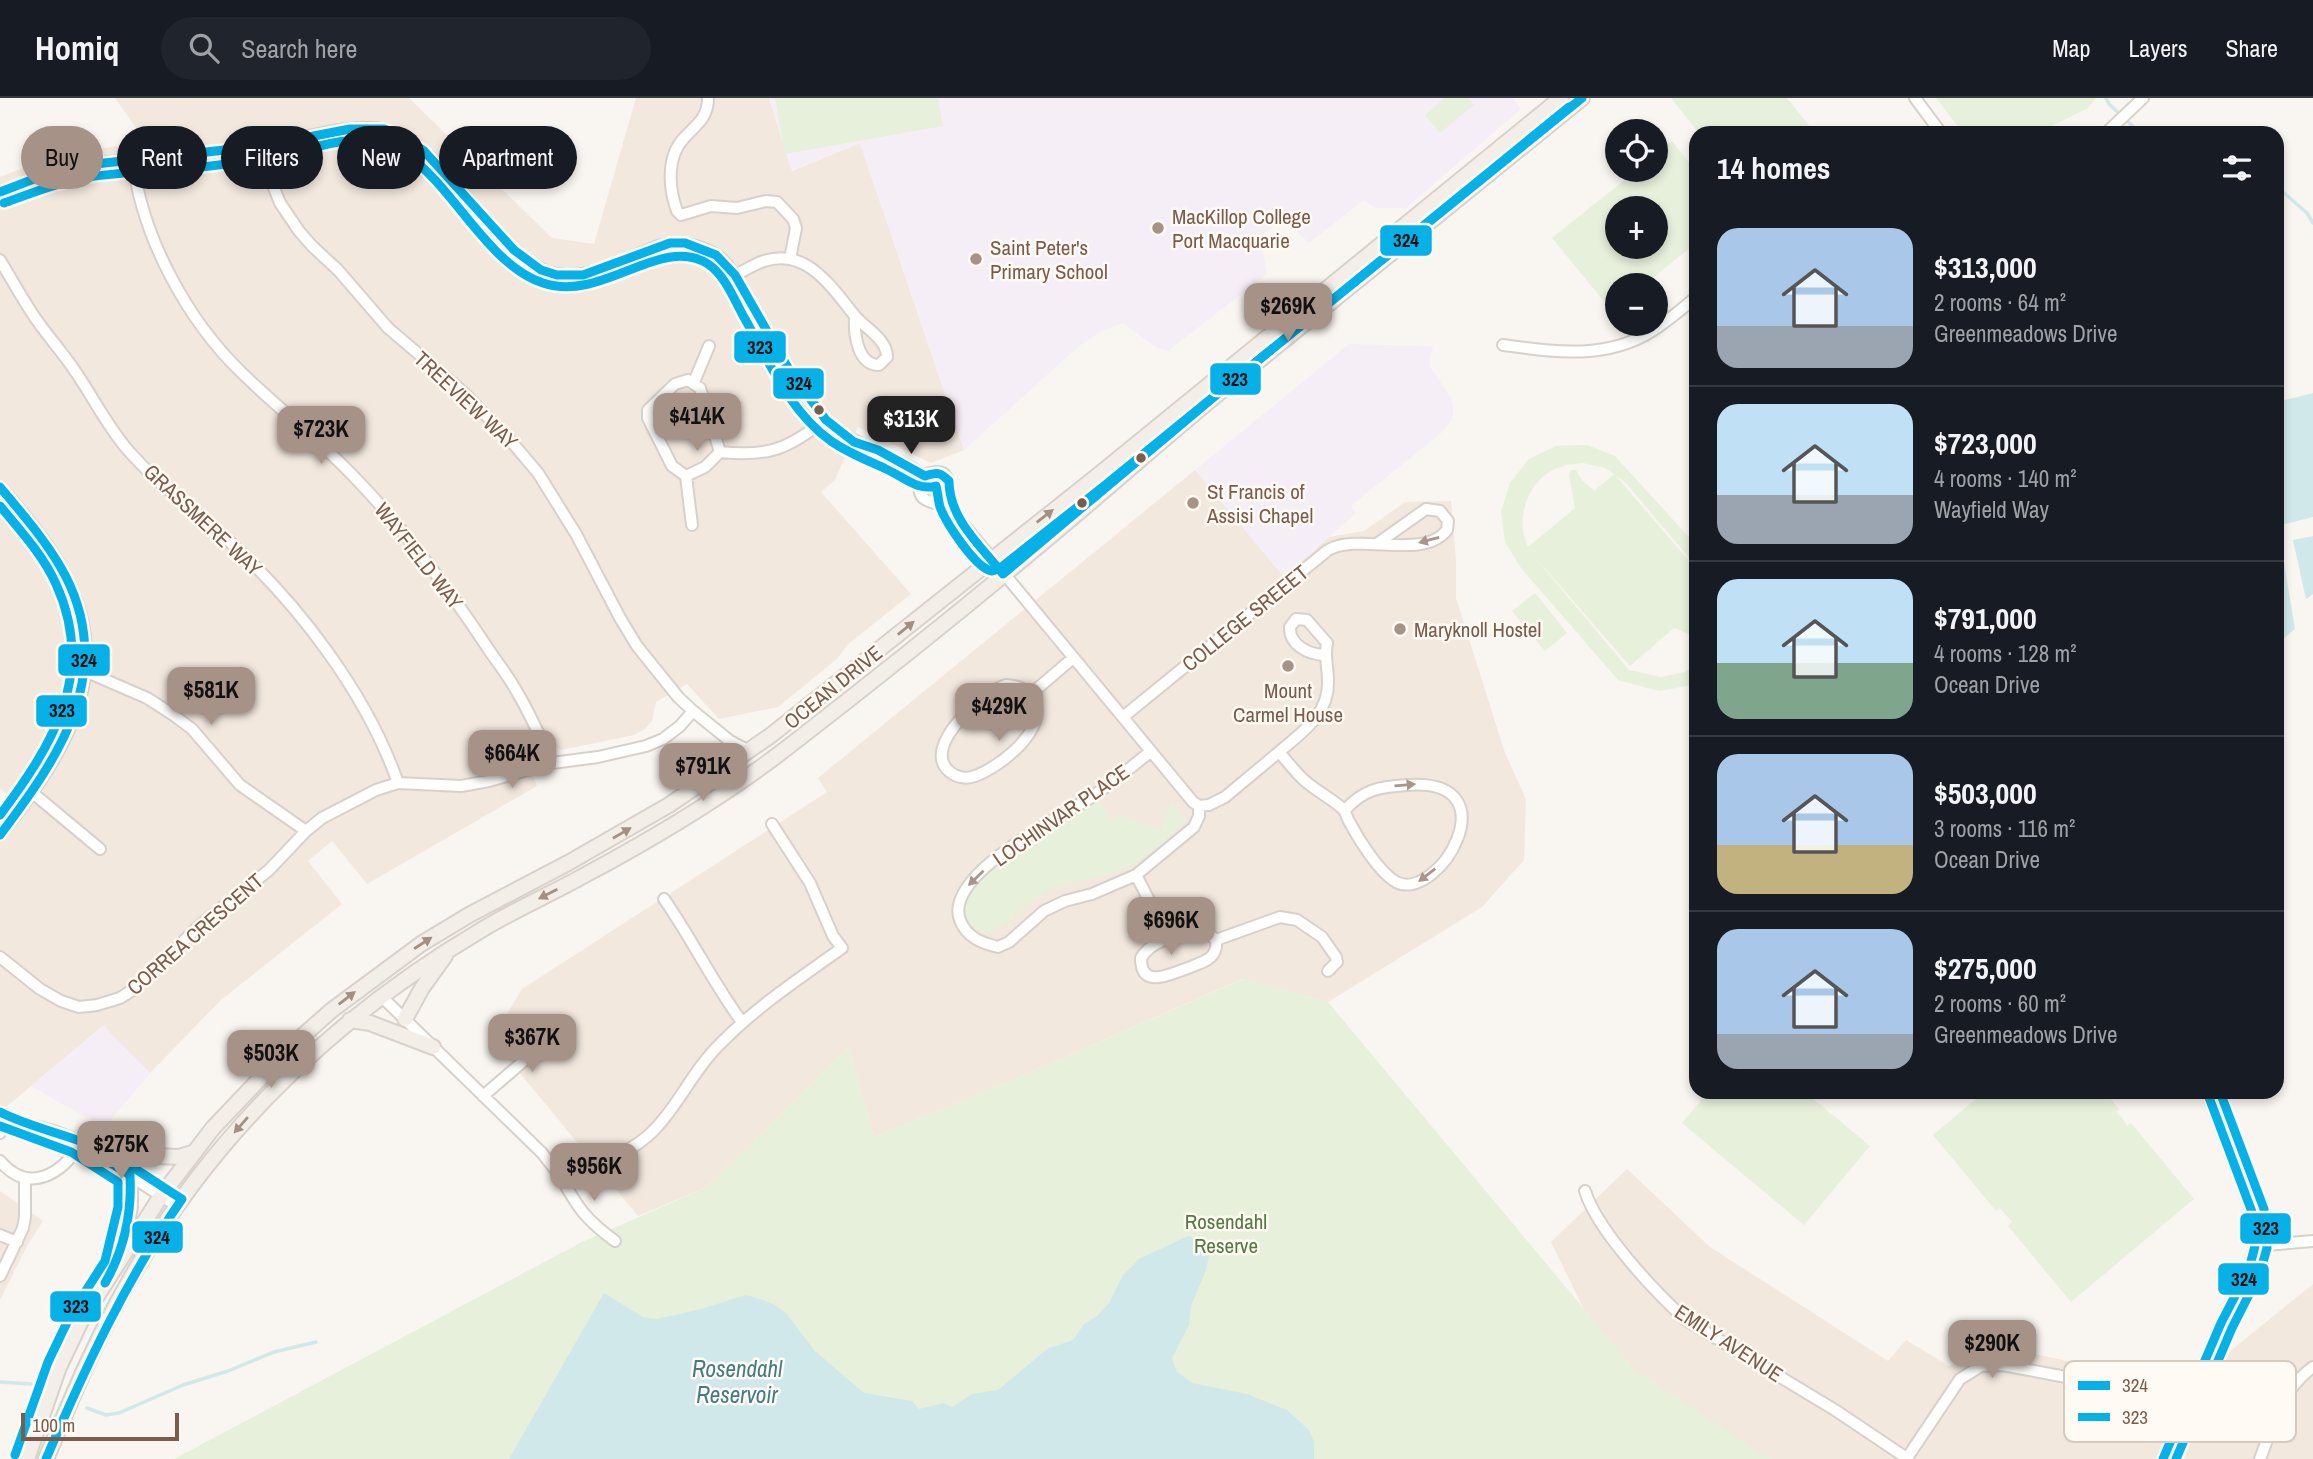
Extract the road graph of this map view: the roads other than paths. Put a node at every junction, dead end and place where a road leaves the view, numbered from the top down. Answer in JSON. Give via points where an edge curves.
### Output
{"nodes":[{"id":1,"x":708,"y":98,"type":"edge"},
{"id":2,"x":1562,"y":98,"type":"edge"},
{"id":3,"x":1582,"y":98,"type":"edge"},
{"id":4,"x":1915,"y":98,"type":"edge"},
{"id":5,"x":2143,"y":98,"type":"edge"},
{"id":6,"x":1936,"y":126,"type":"edge"},
{"id":7,"x":2114,"y":126,"type":"edge"},
{"id":8,"x":323,"y":134,"type":"edge"},
{"id":9,"x":117,"y":163,"type":"edge"},
{"id":10,"x":137,"y":189,"type":"edge"},
{"id":11,"x":274,"y":189,"type":"edge"},
{"id":12,"x":0,"y":192,"type":"edge"},
{"id":13,"x":790,"y":259,"type":"junction"},
{"id":14,"x":0,"y":260,"type":"edge"},
{"id":15,"x":735,"y":275,"type":"junction"},
{"id":16,"x":1689,"y":302,"type":"edge"},
{"id":17,"x":855,"y":316,"type":"dead end"},
{"id":18,"x":1503,"y":345,"type":"dead end"},
{"id":19,"x":709,"y":346,"type":"dead end"},
{"id":20,"x":694,"y":382,"type":"junction"},
{"id":21,"x":826,"y":421,"type":"junction"},
{"id":22,"x":720,"y":452,"type":"junction"},
{"id":23,"x":686,"y":476,"type":"junction"},
{"id":24,"x":922,"y":480,"type":"junction"},
{"id":25,"x":0,"y":488,"type":"edge"},
{"id":26,"x":949,"y":495,"type":"junction"},
{"id":27,"x":937,"y":504,"type":"junction"},
{"id":28,"x":958,"y":518,"type":"junction"},
{"id":29,"x":692,"y":525,"type":"dead end"},
{"id":30,"x":1378,"y":542,"type":"junction"},
{"id":31,"x":992,"y":559,"type":"junction"},
{"id":32,"x":1003,"y":574,"type":"junction"},
{"id":33,"x":1324,"y":655,"type":"junction"},
{"id":34,"x":1073,"y":658,"type":"junction"},
{"id":35,"x":87,"y":672,"type":"junction"},
{"id":36,"x":1031,"y":694,"type":"junction"},
{"id":37,"x":692,"y":711,"type":"junction"},
{"id":38,"x":1123,"y":717,"type":"junction"},
{"id":39,"x":749,"y":751,"type":"junction"},
{"id":40,"x":1150,"y":752,"type":"junction"},
{"id":41,"x":1279,"y":752,"type":"junction"},
{"id":42,"x":552,"y":763,"type":"junction"},
{"id":43,"x":398,"y":783,"type":"junction"},
{"id":44,"x":34,"y":794,"type":"junction"},
{"id":45,"x":1199,"y":806,"type":"junction"},
{"id":46,"x":1345,"y":810,"type":"junction"},
{"id":47,"x":772,"y":824,"type":"dead end"},
{"id":48,"x":306,"y":831,"type":"junction"},
{"id":49,"x":0,"y":835,"type":"edge"},
{"id":50,"x":100,"y":849,"type":"dead end"},
{"id":51,"x":1136,"y":875,"type":"junction"},
{"id":52,"x":664,"y":900,"type":"dead end"},
{"id":53,"x":1169,"y":939,"type":"junction"},
{"id":54,"x":1216,"y":940,"type":"junction"},
{"id":55,"x":450,"y":949,"type":"junction"},
{"id":56,"x":0,"y":957,"type":"edge"},
{"id":57,"x":1328,"y":971,"type":"dead end"},
{"id":58,"x":368,"y":982,"type":"junction"},
{"id":59,"x":381,"y":996,"type":"junction"},
{"id":60,"x":350,"y":1020,"type":"junction"},
{"id":61,"x":405,"y":1020,"type":"junction"},
{"id":62,"x":742,"y":1022,"type":"junction"},
{"id":63,"x":568,"y":1035,"type":"dead end"},
{"id":64,"x":433,"y":1047,"type":"junction"},
{"id":65,"x":483,"y":1096,"type":"junction"},
{"id":66,"x":2210,"y":1099,"type":"edge"},
{"id":67,"x":3,"y":1114,"type":"edge"},
{"id":68,"x":0,"y":1133,"type":"edge"},
{"id":69,"x":84,"y":1144,"type":"junction"},
{"id":70,"x":195,"y":1152,"type":"junction"},
{"id":71,"x":108,"y":1155,"type":"junction"},
{"id":72,"x":0,"y":1161,"type":"edge"},
{"id":73,"x":130,"y":1175,"type":"junction"},
{"id":74,"x":561,"y":1177,"type":"junction"},
{"id":75,"x":25,"y":1178,"type":"junction"},
{"id":76,"x":1585,"y":1191,"type":"dead end"},
{"id":77,"x":163,"y":1192,"type":"junction"},
{"id":78,"x":179,"y":1202,"type":"junction"},
{"id":79,"x":0,"y":1235,"type":"edge"},
{"id":80,"x":615,"y":1241,"type":"dead end"},
{"id":81,"x":2313,"y":1241,"type":"edge"},
{"id":82,"x":17,"y":1242,"type":"junction"},
{"id":83,"x":2255,"y":1246,"type":"junction"},
{"id":84,"x":116,"y":1266,"type":"junction"},
{"id":85,"x":0,"y":1276,"type":"edge"},
{"id":86,"x":2205,"y":1361,"type":"edge"},
{"id":87,"x":2313,"y":1367,"type":"edge"},
{"id":88,"x":2064,"y":1377,"type":"edge"},
{"id":89,"x":2296,"y":1385,"type":"edge"},
{"id":90,"x":2170,"y":1442,"type":"edge"},
{"id":91,"x":2267,"y":1442,"type":"edge"},
{"id":92,"x":27,"y":1459,"type":"edge"},
{"id":93,"x":46,"y":1459,"type":"edge"},
{"id":94,"x":1908,"y":1459,"type":"edge"},
{"id":95,"x":2163,"y":1459,"type":"edge"},
{"id":96,"x":2260,"y":1459,"type":"edge"}],
"edges":[{"from":1,"to":13,"type":"street","via":[[705,117],[673,156],[677,211],[681,215],[711,206],[737,208],[777,202],[796,228]]},
{"from":31,"to":2,"type":"main road","name":"OCEAN DRIVE","one_way":true},
{"from":3,"to":32,"type":"main road","name":"OCEAN DRIVE"},
{"from":4,"to":6,"type":"street"},
{"from":5,"to":7,"type":"street"},
{"from":8,"to":15,"type":"street","via":[[350,129],[401,135],[424,151],[514,250],[541,270],[583,275],[658,246],[685,243],[716,255]]},
{"from":9,"to":12,"type":"street","via":[[67,169]]},
{"from":10,"to":42,"type":"street","name":"WAYFIELD WAY","via":[[162,258],[197,318],[241,372],[359,481],[421,554],[517,691]]},
{"from":11,"to":37,"type":"street","name":"TREEVIEW WAY","via":[[299,231],[388,328],[470,398],[527,459],[576,534],[637,646]]},
{"from":13,"to":15,"type":"street","via":[[762,262]]},
{"from":13,"to":17,"type":"street","via":[[823,277]]},
{"from":14,"to":43,"type":"street","name":"GRASSMERE WAY","via":[[127,449],[232,543],[295,612],[363,707],[385,746]]},
{"from":15,"to":21,"type":"street","via":[[791,373]]},
{"from":16,"to":18,"type":"street","via":[[1652,331],[1625,344],[1576,353]]},
{"from":19,"to":20,"type":"street"},
{"from":20,"to":22,"type":"street","via":[[703,394]]},
{"from":20,"to":23,"type":"street","via":[[675,384],[648,410],[672,466]]},
{"from":21,"to":22,"type":"street","via":[[780,449],[747,455]]},
{"from":21,"to":24,"type":"street"},
{"from":22,"to":23,"type":"street","via":[[705,467]]},
{"from":23,"to":29,"type":"street"},
{"from":24,"to":26,"type":"street","via":[[936,472],[946,477]]},
{"from":24,"to":27,"type":"street","via":[[922,498]]},
{"from":25,"to":35,"type":"street","via":[[66,574],[82,616]]},
{"from":26,"to":27,"type":"street"},
{"from":26,"to":28,"type":"street"},
{"from":27,"to":28,"type":"street"},
{"from":28,"to":31,"type":"street","name":"LOCHINVAR PLACE"},
{"from":30,"to":30,"type":"street","one_way":true,"via":[[1426,509],[1440,511],[1448,521],[1447,530],[1435,541],[1387,546]]},
{"from":30,"to":38,"type":"street","name":"COLLEGE SREEET","via":[[1328,550]]},
{"from":31,"to":32,"type":"street","name":"LOCHINVAR PLACE"},
{"from":39,"to":31,"type":"main road","name":"OCEAN DRIVE","one_way":true},
{"from":32,"to":34,"type":"street","name":"LOCHINVAR PLACE"},
{"from":32,"to":55,"type":"main road","name":"OCEAN DRIVE","one_way":true,"via":[[765,765],[633,848]]},
{"from":33,"to":33,"type":"street","via":[[1326,643],[1307,620],[1296,619],[1291,635],[1304,651]]},
{"from":33,"to":41,"type":"street","via":[[1328,689],[1320,715]]},
{"from":34,"to":36,"type":"street"},
{"from":34,"to":38,"type":"street","name":"LOCHINVAR PLACE"},
{"from":35,"to":44,"type":"street","via":[[75,718]]},
{"from":35,"to":48,"type":"street","via":[[148,698],[172,714],[192,729],[240,785]]},
{"from":36,"to":36,"type":"street","via":[[1037,719],[1028,737],[1010,754],[969,778],[945,768],[941,751],[948,735],[988,694],[1006,685]]},
{"from":37,"to":39,"type":"street","name":"TREEVIEW WAY"},
{"from":37,"to":42,"type":"street","via":[[663,739],[646,746]]},
{"from":38,"to":40,"type":"street","name":"LOCHINVAR PLACE"},
{"from":58,"to":39,"type":"main road","name":"OCEAN DRIVE","one_way":true,"via":[[421,944],[618,835]]},
{"from":40,"to":45,"type":"street","name":"LOCHINVAR PLACE","via":[[1186,797]]},
{"from":40,"to":51,"type":"street","name":"LOCHINVAR PLACE","one_way":true,"via":[[980,873],[958,903],[960,920],[973,938],[998,947],[1044,911]]},
{"from":41,"to":45,"type":"street","via":[[1225,797]]},
{"from":41,"to":46,"type":"street","via":[[1304,780]]},
{"from":42,"to":43,"type":"street","via":[[461,786]]},
{"from":43,"to":48,"type":"street","name":"CORREA CRESCENT","via":[[322,818]]},
{"from":44,"to":49,"type":"street"},
{"from":44,"to":50,"type":"street"},
{"from":45,"to":51,"type":"street","name":"LOCHINVAR PLACE","via":[[1194,827]]},
{"from":46,"to":46,"type":"street","one_way":true,"via":[[1371,790],[1432,785],[1456,801],[1462,830],[1453,850],[1429,875],[1419,882],[1401,884],[1369,852]]},
{"from":47,"to":62,"type":"street","via":[[810,883],[842,948]]},
{"from":48,"to":56,"type":"street","name":"CORREA CRESCENT","via":[[269,870],[120,998],[79,1007],[61,1001]]},
{"from":51,"to":53,"type":"street"},
{"from":52,"to":62,"type":"street"},
{"from":53,"to":54,"type":"street","via":[[1205,930]]},
{"from":53,"to":54,"type":"street","via":[[1145,951],[1141,958],[1144,972],[1151,977],[1164,977],[1209,959],[1215,953]]},
{"from":54,"to":57,"type":"street","via":[[1280,917],[1297,920],[1322,937],[1336,957]]},
{"from":55,"to":59,"type":"main road","name":"OCEAN DRIVE"},
{"from":55,"to":61,"type":"main road"},
{"from":58,"to":59,"type":"main road"},
{"from":70,"to":58,"type":"main road","name":"OCEAN DRIVE","one_way":true,"via":[[290,1047]]},
{"from":59,"to":60,"type":"main road","name":"OCEAN DRIVE"},
{"from":59,"to":61,"type":"street"},
{"from":60,"to":64,"type":"main road"},
{"from":60,"to":78,"type":"main road","name":"OCEAN DRIVE","one_way":true,"via":[[266,1098]]},
{"from":61,"to":64,"type":"street"},
{"from":62,"to":74,"type":"street","via":[[701,1065],[645,1139],[605,1161]]},
{"from":63,"to":65,"type":"street","via":[[526,1059]]},
{"from":64,"to":65,"type":"street"},
{"from":65,"to":74,"type":"street"},
{"from":66,"to":83,"type":"street","via":[[2252,1212]]},
{"from":67,"to":68,"type":"street"},
{"from":67,"to":69,"type":"street"},
{"from":69,"to":71,"type":"street"},
{"from":69,"to":73,"type":"street"},
{"from":69,"to":75,"type":"street","via":[[55,1172]]},
{"from":70,"to":71,"type":"main road","via":[[179,1157]]},
{"from":70,"to":77,"type":"main road","name":"OCEAN DRIVE"},
{"from":71,"to":77,"type":"street"},
{"from":72,"to":75,"type":"street"},
{"from":73,"to":77,"type":"street"},
{"from":73,"to":84,"type":"main road","via":[[130,1208]]},
{"from":74,"to":80,"type":"street","via":[[579,1210]]},
{"from":75,"to":82,"type":"street","via":[[25,1217]]},
{"from":76,"to":94,"type":"street","name":"EMILY AVENUE","via":[[1598,1219],[1686,1320]]},
{"from":77,"to":78,"type":"street"},
{"from":77,"to":84,"type":"main road","name":"OCEAN DRIVE"},
{"from":78,"to":93,"type":"main road","name":"OCEAN DRIVE","via":[[112,1314]]},
{"from":79,"to":82,"type":"street"},
{"from":81,"to":83,"type":"street"},
{"from":82,"to":85,"type":"street"},
{"from":83,"to":86,"type":"street","via":[[2249,1269]]},
{"from":84,"to":92,"type":"main road","name":"OCEAN DRIVE","via":[[81,1321]]},
{"from":87,"to":89,"type":"street"},
{"from":88,"to":94,"type":"street","via":[[2002,1365],[1980,1366],[1960,1379]]},
{"from":90,"to":95,"type":"street"},
{"from":91,"to":96,"type":"street"}]}
